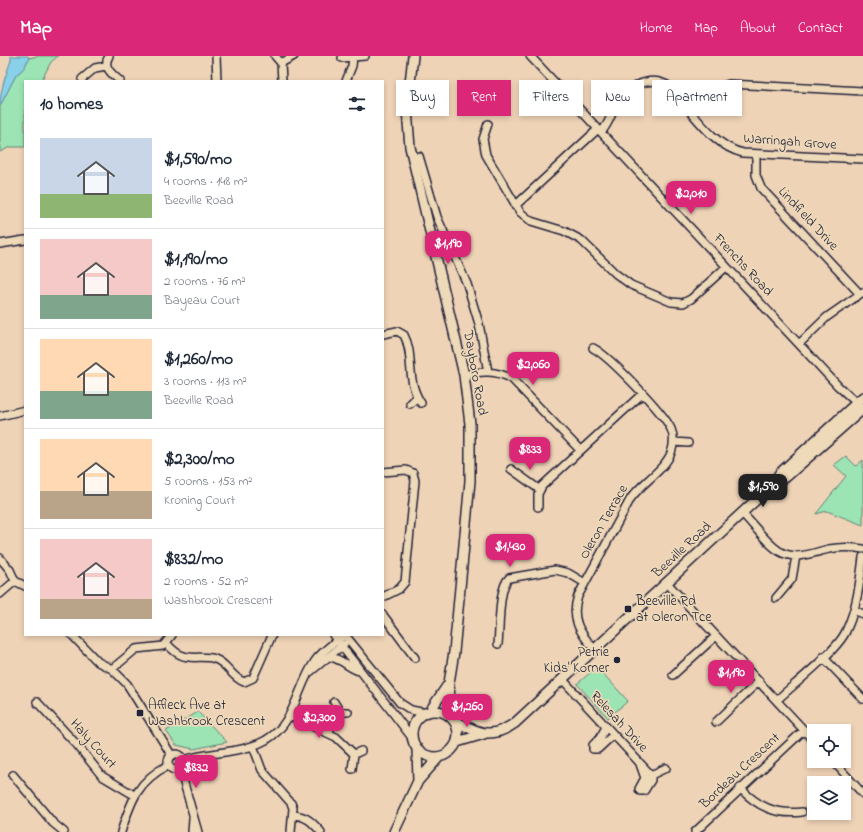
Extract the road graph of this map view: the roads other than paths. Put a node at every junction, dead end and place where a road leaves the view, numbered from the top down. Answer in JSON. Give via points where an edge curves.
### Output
{"nodes":[{"id":1,"x":109,"y":56,"type":"edge"},
{"id":2,"x":216,"y":56,"type":"edge"},
{"id":3,"x":275,"y":56,"type":"edge"},
{"id":4,"x":294,"y":56,"type":"edge"},
{"id":5,"x":365,"y":56,"type":"edge"},
{"id":6,"x":413,"y":56,"type":"edge"},
{"id":7,"x":418,"y":56,"type":"edge"},
{"id":8,"x":530,"y":56,"type":"edge"},
{"id":9,"x":353,"y":57,"type":"junction"},
{"id":10,"x":342,"y":58,"type":"dead end"},
{"id":11,"x":281,"y":63,"type":"junction"},
{"id":12,"x":106,"y":66,"type":"junction"},
{"id":13,"x":412,"y":72,"type":"junction"},
{"id":14,"x":80,"y":80,"type":"edge"},
{"id":15,"x":119,"y":80,"type":"edge"},
{"id":16,"x":217,"y":80,"type":"edge"},
{"id":17,"x":282,"y":80,"type":"edge"},
{"id":18,"x":347,"y":80,"type":"edge"},
{"id":19,"x":652,"y":81,"type":"edge"},
{"id":20,"x":742,"y":85,"type":"edge"},
{"id":21,"x":863,"y":91,"type":"edge"},
{"id":22,"x":695,"y":116,"type":"edge"},
{"id":23,"x":488,"y":124,"type":"dead end"},
{"id":24,"x":599,"y":131,"type":"junction"},
{"id":25,"x":756,"y":154,"type":"junction"},
{"id":26,"x":419,"y":156,"type":"dead end"},
{"id":27,"x":863,"y":159,"type":"edge"},
{"id":28,"x":515,"y":206,"type":"junction"},
{"id":29,"x":24,"y":240,"type":"edge"},
{"id":30,"x":0,"y":244,"type":"edge"},
{"id":31,"x":726,"y":266,"type":"junction"},
{"id":32,"x":862,"y":293,"type":"edge"},
{"id":33,"x":384,"y":334,"type":"edge"},
{"id":34,"x":799,"y":344,"type":"junction"},
{"id":35,"x":593,"y":348,"type":"dead end"},
{"id":36,"x":488,"y":372,"type":"junction"},
{"id":37,"x":464,"y":375,"type":"junction"},
{"id":38,"x":642,"y":394,"type":"junction"},
{"id":39,"x":410,"y":404,"type":"dead end"},
{"id":40,"x":860,"y":407,"type":"edge"},
{"id":41,"x":24,"y":410,"type":"edge"},
{"id":42,"x":0,"y":416,"type":"edge"},
{"id":43,"x":674,"y":442,"type":"junction"},
{"id":44,"x":688,"y":443,"type":"dead end"},
{"id":45,"x":580,"y":450,"type":"junction"},
{"id":46,"x":511,"y":469,"type":"dead end"},
{"id":47,"x":384,"y":472,"type":"edge"},
{"id":48,"x":540,"y":490,"type":"junction"},
{"id":49,"x":538,"y":508,"type":"dead end"},
{"id":50,"x":742,"y":513,"type":"junction"},
{"id":51,"x":863,"y":549,"type":"edge"},
{"id":52,"x":796,"y":556,"type":"junction"},
{"id":53,"x":863,"y":557,"type":"edge"},
{"id":54,"x":0,"y":558,"type":"edge"},
{"id":55,"x":15,"y":581,"type":"junction"},
{"id":56,"x":585,"y":583,"type":"junction"},
{"id":57,"x":667,"y":583,"type":"junction"},
{"id":58,"x":24,"y":586,"type":"edge"},
{"id":59,"x":0,"y":594,"type":"edge"},
{"id":60,"x":384,"y":596,"type":"edge"},
{"id":61,"x":776,"y":598,"type":"dead end"},
{"id":62,"x":854,"y":610,"type":"junction"},
{"id":63,"x":863,"y":614,"type":"edge"},
{"id":64,"x":384,"y":616,"type":"edge"},
{"id":65,"x":73,"y":636,"type":"edge"},
{"id":66,"x":171,"y":636,"type":"edge"},
{"id":67,"x":272,"y":636,"type":"edge"},
{"id":68,"x":716,"y":636,"type":"junction"},
{"id":69,"x":346,"y":637,"type":"edge"},
{"id":70,"x":337,"y":641,"type":"edge"},
{"id":71,"x":166,"y":643,"type":"junction"},
{"id":72,"x":498,"y":644,"type":"dead end"},
{"id":73,"x":595,"y":650,"type":"junction"},
{"id":74,"x":329,"y":657,"type":"junction"},
{"id":75,"x":823,"y":657,"type":"junction"},
{"id":76,"x":415,"y":658,"type":"dead end"},
{"id":77,"x":112,"y":669,"type":"junction"},
{"id":78,"x":361,"y":671,"type":"junction"},
{"id":79,"x":309,"y":674,"type":"junction"},
{"id":80,"x":673,"y":675,"type":"dead end"},
{"id":81,"x":562,"y":680,"type":"junction"},
{"id":82,"x":758,"y":681,"type":"junction"},
{"id":83,"x":449,"y":683,"type":"junction"},
{"id":84,"x":863,"y":699,"type":"edge"},
{"id":85,"x":777,"y":700,"type":"junction"},
{"id":86,"x":37,"y":702,"type":"dead end"},
{"id":87,"x":334,"y":702,"type":"dead end"},
{"id":88,"x":428,"y":712,"type":"junction"},
{"id":89,"x":290,"y":716,"type":"junction"},
{"id":90,"x":453,"y":719,"type":"junction"},
{"id":91,"x":716,"y":722,"type":"dead end"},
{"id":92,"x":606,"y":727,"type":"junction"},
{"id":93,"x":804,"y":730,"type":"junction"},
{"id":94,"x":328,"y":732,"type":"junction"},
{"id":95,"x":807,"y":733,"type":"edge"},
{"id":96,"x":484,"y":734,"type":"junction"},
{"id":97,"x":613,"y":735,"type":"junction"},
{"id":98,"x":413,"y":739,"type":"junction"},
{"id":99,"x":457,"y":742,"type":"junction"},
{"id":100,"x":253,"y":746,"type":"junction"},
{"id":101,"x":417,"y":748,"type":"junction"},
{"id":102,"x":361,"y":751,"type":"dead end"},
{"id":103,"x":354,"y":754,"type":"junction"},
{"id":104,"x":172,"y":756,"type":"junction"},
{"id":105,"x":439,"y":757,"type":"junction"},
{"id":106,"x":184,"y":760,"type":"junction"},
{"id":107,"x":169,"y":765,"type":"junction"},
{"id":108,"x":666,"y":768,"type":"dead end"},
{"id":109,"x":840,"y":768,"type":"edge"},
{"id":110,"x":180,"y":769,"type":"junction"},
{"id":111,"x":352,"y":769,"type":"dead end"},
{"id":112,"x":13,"y":775,"type":"dead end"},
{"id":113,"x":648,"y":776,"type":"junction"},
{"id":114,"x":418,"y":781,"type":"junction"},
{"id":115,"x":740,"y":788,"type":"junction"},
{"id":116,"x":862,"y":790,"type":"edge"},
{"id":117,"x":638,"y":794,"type":"dead end"},
{"id":118,"x":134,"y":795,"type":"junction"},
{"id":119,"x":802,"y":812,"type":"dead end"},
{"id":120,"x":193,"y":815,"type":"junction"},
{"id":121,"x":293,"y":815,"type":"junction"},
{"id":122,"x":64,"y":832,"type":"edge"},
{"id":123,"x":121,"y":832,"type":"edge"},
{"id":124,"x":192,"y":832,"type":"edge"},
{"id":125,"x":198,"y":832,"type":"edge"},
{"id":126,"x":291,"y":832,"type":"edge"},
{"id":127,"x":321,"y":832,"type":"edge"},
{"id":128,"x":394,"y":832,"type":"edge"},
{"id":129,"x":695,"y":832,"type":"edge"}],
"edges":[{"from":1,"to":12,"type":"street"},
{"from":2,"to":16,"type":"street"},
{"from":3,"to":11,"type":"street"},
{"from":4,"to":11,"type":"street"},
{"from":5,"to":9,"type":"street"},
{"from":6,"to":13,"type":"main road","name":"Dayboro Road"},
{"from":7,"to":13,"type":"main road","name":"Dayboro Road"},
{"from":8,"to":24,"type":"street","name":"Frenchs Road"},
{"from":9,"to":10,"type":"street"},
{"from":9,"to":18,"type":"street","via":[[352,70]]},
{"from":11,"to":17,"type":"street"},
{"from":12,"to":14,"type":"street","via":[[95,68]]},
{"from":12,"to":15,"type":"street"},
{"from":13,"to":37,"type":"main road","name":"Dayboro Road","via":[[407,110],[410,147]]},
{"from":19,"to":24,"type":"street","name":"Warringah Grove","via":[[634,87],[624,95]]},
{"from":20,"to":21,"type":"street"},
{"from":22,"to":25,"type":"street","name":"Warringah Grove","via":[[721,144],[735,151]]},
{"from":23,"to":28,"type":"street","via":[[483,139],[486,155]]},
{"from":24,"to":28,"type":"street","name":"Warringah Grove"},
{"from":24,"to":31,"type":"street","name":"Frenchs Road"},
{"from":25,"to":27,"type":"street","name":"Warringah Grove"},
{"from":25,"to":32,"type":"street","name":"Lindfield Drive","via":[[756,175],[761,188]]},
{"from":26,"to":36,"type":"street","name":"Dayboro Road","via":[[437,218],[467,284],[479,324]]},
{"from":28,"to":31,"type":"street","via":[[526,218],[564,231],[581,240],[631,285],[671,302],[688,301]]},
{"from":29,"to":30,"type":"street"},
{"from":31,"to":34,"type":"street","name":"Frenchs Road"},
{"from":32,"to":34,"type":"street","via":[[827,317]]},
{"from":33,"to":39,"type":"street","via":[[397,330],[405,338],[410,376],[419,400]]},
{"from":34,"to":40,"type":"street","name":"Frenchs Road"},
{"from":35,"to":38,"type":"street","via":[[607,356]]},
{"from":36,"to":37,"type":"street"},
{"from":36,"to":45,"type":"street","via":[[506,376],[518,384]]},
{"from":37,"to":83,"type":"main road","name":"Dayboro Road","via":[[470,424],[470,481]]},
{"from":38,"to":43,"type":"street","via":[[668,424]]},
{"from":38,"to":45,"type":"street"},
{"from":40,"to":50,"type":"main road","name":"Beeville Road","via":[[786,478],[770,487]]},
{"from":41,"to":42,"type":"street"},
{"from":43,"to":44,"type":"street"},
{"from":43,"to":56,"type":"street","name":"Oleron Terrace","via":[[671,455],[631,498]]},
{"from":45,"to":48,"type":"street"},
{"from":46,"to":48,"type":"street"},
{"from":47,"to":60,"type":"street","via":[[408,470],[413,473],[415,481],[405,582],[399,589]]},
{"from":48,"to":49,"type":"street"},
{"from":50,"to":52,"type":"street","via":[[779,550]]},
{"from":50,"to":57,"type":"main road","name":"Beeville Road"},
{"from":51,"to":52,"type":"street","via":[[840,548]]},
{"from":52,"to":61,"type":"street","via":[[792,579]]},
{"from":53,"to":62,"type":"street"},
{"from":54,"to":55,"type":"street"},
{"from":55,"to":58,"type":"street"},
{"from":55,"to":59,"type":"street"},
{"from":56,"to":72,"type":"street","via":[[568,573],[555,570],[504,580]]},
{"from":56,"to":73,"type":"street","name":"Oleron Terrace","via":[[576,602],[575,616],[581,633]]},
{"from":57,"to":68,"type":"street"},
{"from":57,"to":73,"type":"main road","name":"Beeville Road"},
{"from":62,"to":63,"type":"street"},
{"from":62,"to":75,"type":"street","via":[[843,636]]},
{"from":64,"to":76,"type":"street"},
{"from":65,"to":77,"type":"street","via":[[98,662]]},
{"from":66,"to":71,"type":"street"},
{"from":67,"to":71,"type":"street","via":[[253,678],[244,682],[214,658],[179,655]]},
{"from":68,"to":80,"type":"street"},
{"from":68,"to":82,"type":"street"},
{"from":69,"to":70,"type":"street"},
{"from":69,"to":88,"type":"street","via":[[400,703],[411,710]]},
{"from":70,"to":74,"type":"street"},
{"from":70,"to":78,"type":"street"},
{"from":70,"to":79,"type":"street","via":[[314,662]]},
{"from":71,"to":77,"type":"street","via":[[159,648],[136,649]]},
{"from":73,"to":81,"type":"main road","name":"Beeville Road"},
{"from":74,"to":78,"type":"street","via":[[338,658],[354,670]]},
{"from":74,"to":79,"type":"street"},
{"from":75,"to":84,"type":"street"},
{"from":75,"to":85,"type":"street"},
{"from":77,"to":104,"type":"street","via":[[133,691]]},
{"from":78,"to":98,"type":"street"},
{"from":79,"to":89,"type":"street","via":[[301,686]]},
{"from":81,"to":92,"type":"street","name":"Relesah Drive"},
{"from":81,"to":96,"type":"main road","name":"Beeville Road","via":[[511,726],[496,734]]},
{"from":82,"to":85,"type":"street"},
{"from":82,"to":91,"type":"street"},
{"from":83,"to":88,"type":"main road","name":"Dayboro Road"},
{"from":83,"to":90,"type":"main road","name":"Dayboro Road"},
{"from":85,"to":93,"type":"street"},
{"from":86,"to":118,"type":"street","name":"Haly Court","via":[[102,776]]},
{"from":87,"to":94,"type":"street","via":[[344,712]]},
{"from":88,"to":90,"type":"main road","via":[[443,712]]},
{"from":88,"to":98,"type":"main road","via":[[415,723]]},
{"from":89,"to":94,"type":"street"},
{"from":89,"to":100,"type":"street","via":[[273,736]]},
{"from":90,"to":96,"type":"main road"},
{"from":90,"to":99,"type":"main road","via":[[458,733]]},
{"from":92,"to":97,"type":"street","name":"Relesah Drive"},
{"from":92,"to":97,"type":"street","via":[[593,745],[593,749],[598,748]]},
{"from":93,"to":95,"type":"street"},
{"from":93,"to":115,"type":"street","name":"Bordeau Crescent"},
{"from":94,"to":103,"type":"street"},
{"from":96,"to":99,"type":"main road","name":"Beeville Road"},
{"from":97,"to":113,"type":"street","name":"Relesah Drive","via":[[640,764],[644,765]]},
{"from":98,"to":101,"type":"main road"},
{"from":99,"to":105,"type":"main road","via":[[449,753]]},
{"from":100,"to":106,"type":"street"},
{"from":100,"to":121,"type":"street","via":[[262,770],[289,800]]},
{"from":101,"to":105,"type":"main road","via":[[425,755]]},
{"from":101,"to":114,"type":"main road"},
{"from":102,"to":103,"type":"street"},
{"from":103,"to":111,"type":"street"},
{"from":104,"to":106,"type":"street","via":[[179,755]]},
{"from":104,"to":107,"type":"street"},
{"from":105,"to":114,"type":"main road"},
{"from":106,"to":110,"type":"street"},
{"from":107,"to":110,"type":"street","via":[[172,769]]},
{"from":107,"to":118,"type":"street","via":[[146,780]]},
{"from":108,"to":113,"type":"street"},
{"from":109,"to":116,"type":"street"},
{"from":110,"to":120,"type":"street"},
{"from":112,"to":122,"type":"street","via":[[53,823]]},
{"from":113,"to":117,"type":"street","via":[[651,780],[644,791]]},
{"from":114,"to":128,"type":"main road"},
{"from":115,"to":119,"type":"street","via":[[764,808],[782,813]]},
{"from":115,"to":129,"type":"street","name":"Bordeau Crescent"},
{"from":118,"to":123,"type":"street"},
{"from":120,"to":124,"type":"street"},
{"from":120,"to":125,"type":"street"},
{"from":121,"to":126,"type":"street"},
{"from":121,"to":127,"type":"street","via":[[305,817]]}]}
